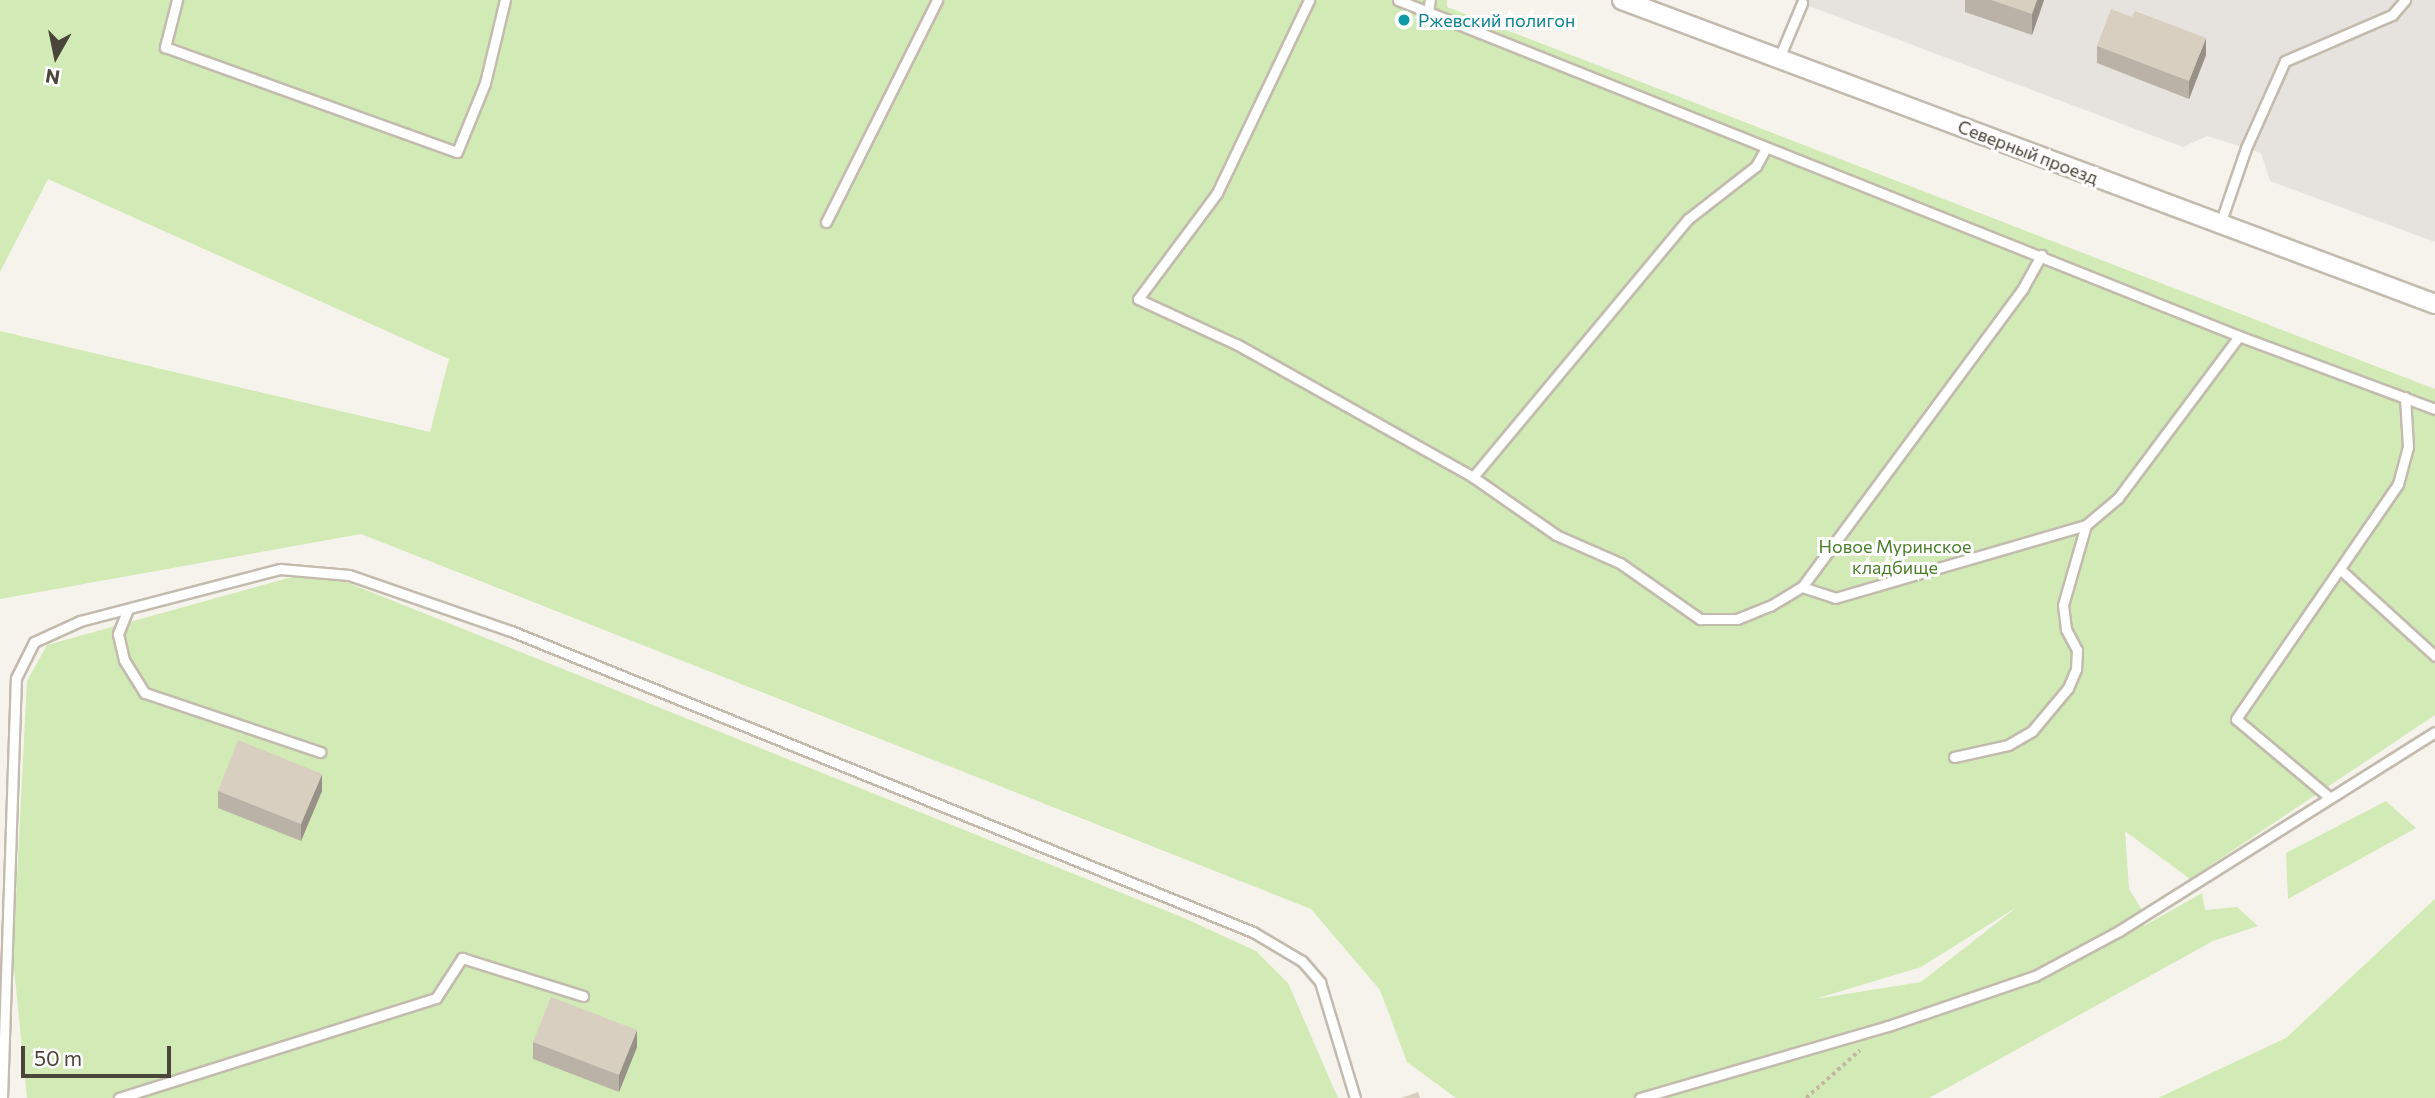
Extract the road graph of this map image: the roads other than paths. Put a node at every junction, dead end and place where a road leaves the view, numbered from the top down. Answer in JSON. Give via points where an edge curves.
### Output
{"nodes":[{"id":1,"x":177,"y":0,"type":"edge"},
{"id":2,"x":505,"y":0,"type":"edge"},
{"id":3,"x":937,"y":0,"type":"edge"},
{"id":4,"x":1309,"y":0,"type":"edge"},
{"id":5,"x":1398,"y":0,"type":"edge"},
{"id":6,"x":1430,"y":0,"type":"edge"},
{"id":7,"x":1622,"y":0,"type":"edge"},
{"id":8,"x":2405,"y":0,"type":"edge"},
{"id":9,"x":1802,"y":3,"type":"dead end"},
{"id":10,"x":1429,"y":12,"type":"junction"},
{"id":11,"x":1779,"y":58,"type":"junction"},
{"id":12,"x":1766,"y":148,"type":"junction"},
{"id":13,"x":825,"y":222,"type":"dead end"},
{"id":14,"x":2220,"y":224,"type":"junction"},
{"id":15,"x":2041,"y":255,"type":"junction"},
{"id":16,"x":2435,"y":304,"type":"edge"},
{"id":17,"x":2239,"y":336,"type":"junction"},
{"id":18,"x":2405,"y":397,"type":"junction"},
{"id":19,"x":2435,"y":409,"type":"edge"},
{"id":20,"x":1473,"y":477,"type":"junction"},
{"id":21,"x":2086,"y":526,"type":"junction"},
{"id":22,"x":2342,"y":571,"type":"junction"},
{"id":23,"x":1801,"y":587,"type":"junction"},
{"id":24,"x":128,"y":609,"type":"junction"},
{"id":25,"x":2435,"y":656,"type":"edge"},
{"id":26,"x":2435,"y":732,"type":"edge"},
{"id":27,"x":320,"y":752,"type":"dead end"},
{"id":28,"x":1954,"y":757,"type":"dead end"},
{"id":29,"x":2329,"y":797,"type":"junction"},
{"id":30,"x":583,"y":996,"type":"dead end"},
{"id":31,"x":2,"y":1098,"type":"edge"},
{"id":32,"x":119,"y":1098,"type":"edge"},
{"id":33,"x":1354,"y":1098,"type":"edge"},
{"id":34,"x":1640,"y":1098,"type":"edge"}],
"edges":[{"from":1,"to":2,"type":"lane","via":[[165,47],[457,152],[485,82]]},
{"from":3,"to":13,"type":"lane"},
{"from":4,"to":20,"type":"lane","via":[[1217,193],[1138,299],[1238,345]]},
{"from":5,"to":10,"type":"lane"},
{"from":6,"to":10,"type":"lane"},
{"from":7,"to":11,"type":"street","name":"Северный проезд"},
{"from":8,"to":14,"type":"lane","via":[[2392,15],[2285,61],[2246,148]]},
{"from":9,"to":11,"type":"lane"},
{"from":10,"to":12,"type":"lane"},
{"from":11,"to":14,"type":"street","name":"Северный проезд"},
{"from":12,"to":15,"type":"lane"},
{"from":12,"to":20,"type":"lane","via":[[1756,166],[1688,219]]},
{"from":14,"to":16,"type":"street","name":"Северный проезд"},
{"from":15,"to":17,"type":"lane"},
{"from":15,"to":23,"type":"lane","via":[[2023,288]]},
{"from":17,"to":18,"type":"lane"},
{"from":17,"to":21,"type":"lane","via":[[2118,498]]},
{"from":18,"to":19,"type":"lane"},
{"from":18,"to":22,"type":"lane","via":[[2405,467]]},
{"from":20,"to":23,"type":"lane","via":[[1556,536],[1620,563],[1700,619],[1737,619]]},
{"from":21,"to":23,"type":"lane","via":[[1835,598]]},
{"from":21,"to":28,"type":"lane","via":[[2063,605],[2066,629],[2077,649],[2076,669],[2068,688],[2032,731],[2008,745]]},
{"from":22,"to":25,"type":"lane"},
{"from":22,"to":29,"type":"lane","via":[[2236,719]]},
{"from":24,"to":27,"type":"lane","via":[[118,634],[124,660],[145,693]]},
{"from":24,"to":31,"type":"lane","via":[[80,621],[34,642],[16,678]]},
{"from":24,"to":33,"type":"lane","via":[[280,569],[349,575],[524,636],[1253,932],[1302,961],[1320,982]]},
{"from":26,"to":29,"type":"lane"},
{"from":29,"to":34,"type":"lane","via":[[2119,931],[2035,976],[1888,1026]]},
{"from":30,"to":32,"type":"lane","via":[[462,958],[436,998]]}]}
